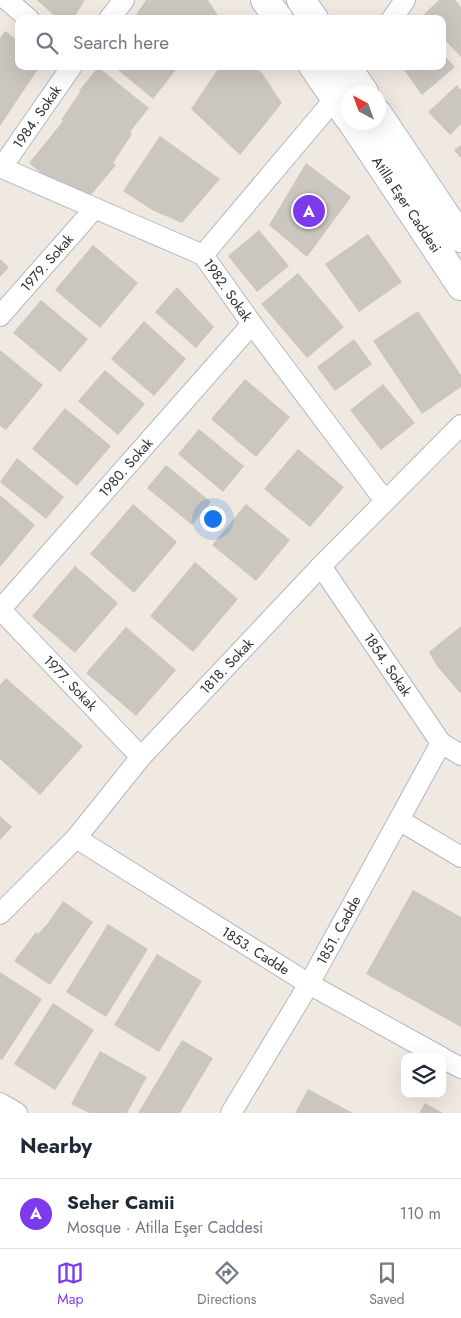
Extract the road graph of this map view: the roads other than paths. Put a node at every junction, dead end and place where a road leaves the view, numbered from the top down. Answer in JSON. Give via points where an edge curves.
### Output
{"nodes":[{"id":1,"x":7,"y":0,"type":"edge"},
{"id":2,"x":124,"y":0,"type":"edge"},
{"id":3,"x":265,"y":0,"type":"edge"},
{"id":4,"x":301,"y":0,"type":"edge"},
{"id":5,"x":405,"y":0,"type":"edge"},
{"id":6,"x":24,"y":15,"type":"edge"},
{"id":7,"x":112,"y":15,"type":"edge"},
{"id":8,"x":276,"y":15,"type":"edge"},
{"id":9,"x":311,"y":15,"type":"edge"},
{"id":10,"x":395,"y":15,"type":"edge"},
{"id":11,"x":69,"y":70,"type":"edge"},
{"id":12,"x":316,"y":70,"type":"edge"},
{"id":13,"x":341,"y":106,"type":"edge"},
{"id":14,"x":341,"y":108,"type":"edge"},
{"id":15,"x":386,"y":126,"type":"edge"},
{"id":16,"x":357,"y":130,"type":"edge"},
{"id":17,"x":1,"y":167,"type":"edge"},
{"id":18,"x":96,"y":208,"type":"junction"},
{"id":19,"x":461,"y":238,"type":"edge"},
{"id":20,"x":203,"y":255,"type":"junction"},
{"id":21,"x":461,"y":286,"type":"edge"},
{"id":22,"x":0,"y":316,"type":"edge"},
{"id":23,"x":252,"y":324,"type":"junction"},
{"id":24,"x":461,"y":425,"type":"edge"},
{"id":25,"x":385,"y":501,"type":"junction"},
{"id":26,"x":321,"y":566,"type":"junction"},
{"id":27,"x":0,"y":609,"type":"edge"},
{"id":28,"x":441,"y":743,"type":"junction"},
{"id":29,"x":461,"y":756,"type":"edge"},
{"id":30,"x":141,"y":757,"type":"junction"},
{"id":31,"x":398,"y":820,"type":"junction"},
{"id":32,"x":76,"y":838,"type":"junction"},
{"id":33,"x":461,"y":857,"type":"edge"},
{"id":34,"x":0,"y":914,"type":"edge"},
{"id":35,"x":309,"y":984,"type":"junction"},
{"id":36,"x":434,"y":1053,"type":"edge"},
{"id":37,"x":446,"y":1060,"type":"edge"},
{"id":38,"x":461,"y":1068,"type":"edge"},
{"id":39,"x":0,"y":1103,"type":"edge"},
{"id":40,"x":17,"y":1113,"type":"edge"},
{"id":41,"x":231,"y":1113,"type":"edge"}],
"edges":[{"from":1,"to":6,"type":"street"},
{"from":2,"to":7,"type":"street"},
{"from":3,"to":8,"type":"main road"},
{"from":4,"to":9,"type":"main road"},
{"from":5,"to":10,"type":"street"},
{"from":11,"to":17,"type":"street","name":"1984. Sokak"},
{"from":12,"to":13,"type":"main road"},
{"from":14,"to":20,"type":"street"},
{"from":15,"to":19,"type":"main road","name":"Atilla Eşer Caddesi"},
{"from":16,"to":21,"type":"main road","name":"Atilla Eşer Caddesi"},
{"from":17,"to":18,"type":"street","name":"1982. Sokak"},
{"from":18,"to":20,"type":"street","name":"1982. Sokak"},
{"from":18,"to":22,"type":"street","name":"1979. Sokak"},
{"from":20,"to":23,"type":"street","name":"1982. Sokak"},
{"from":23,"to":25,"type":"street","name":"1982. Sokak"},
{"from":23,"to":27,"type":"street","name":"1980. Sokak"},
{"from":24,"to":25,"type":"street","name":"1818. Sokak"},
{"from":25,"to":26,"type":"street","name":"1818. Sokak"},
{"from":26,"to":28,"type":"street","name":"1854. Sokak"},
{"from":26,"to":30,"type":"street","name":"1818. Sokak"},
{"from":27,"to":30,"type":"street","name":"1977. Sokak"},
{"from":28,"to":29,"type":"street","name":"1854. Sokak"},
{"from":28,"to":31,"type":"street","name":"1851. Cadde"},
{"from":30,"to":32,"type":"street","name":"1818. Sokak"},
{"from":31,"to":33,"type":"street"},
{"from":31,"to":35,"type":"street","name":"1851. Cadde"},
{"from":32,"to":34,"type":"street","name":"1818. Sokak"},
{"from":32,"to":35,"type":"street","name":"1853. Cadde"},
{"from":35,"to":36,"type":"street","name":"1853. Cadde"},
{"from":35,"to":41,"type":"street","name":"1851. Cadde"},
{"from":37,"to":38,"type":"street","name":"1853. Cadde"},
{"from":39,"to":40,"type":"street"}]}
